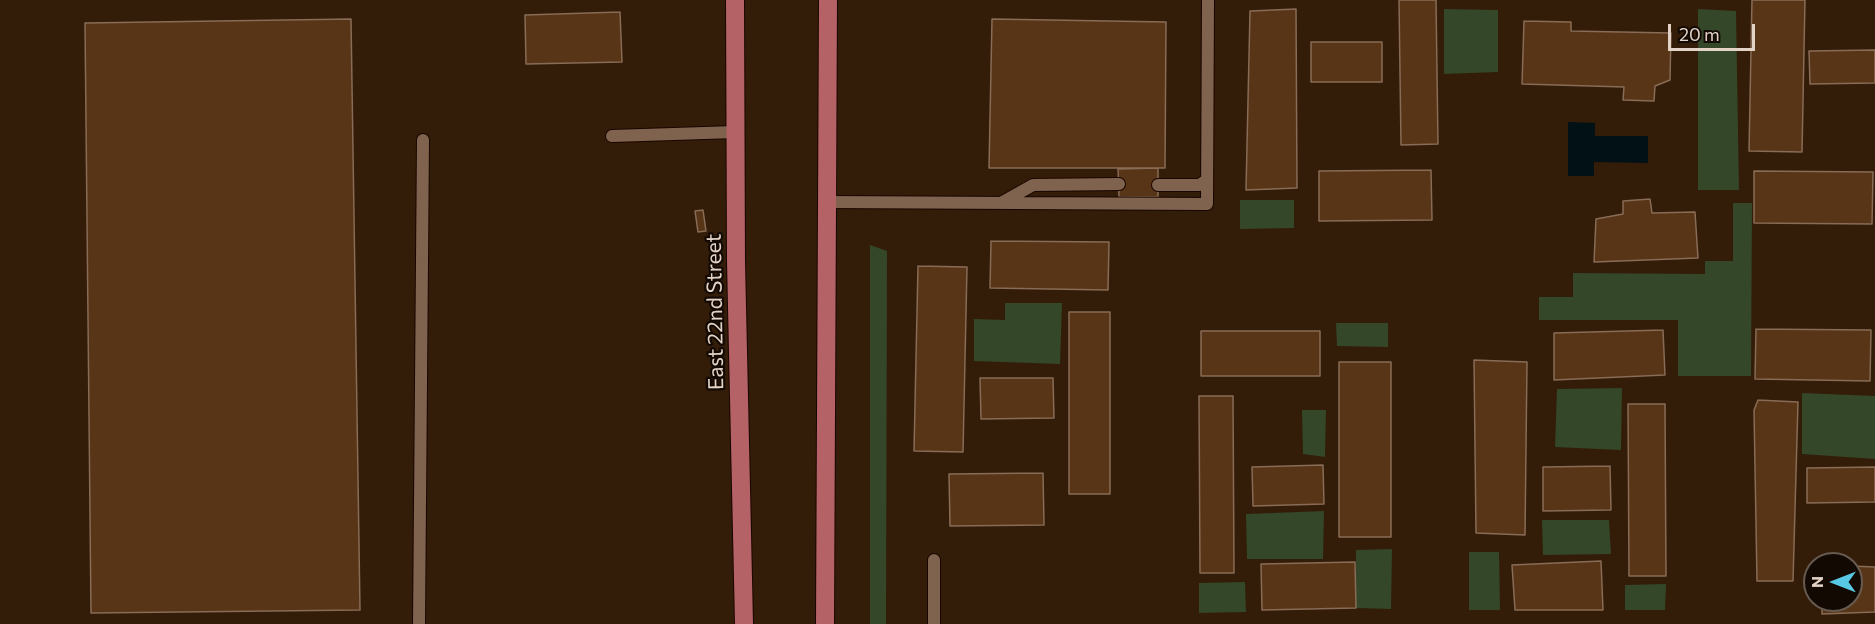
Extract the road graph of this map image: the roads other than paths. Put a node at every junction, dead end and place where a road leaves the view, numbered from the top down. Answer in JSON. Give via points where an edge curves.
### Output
{"nodes":[{"id":1,"x":735,"y":0,"type":"edge"},
{"id":2,"x":828,"y":0,"type":"edge"},
{"id":3,"x":1208,"y":0,"type":"edge"},
{"id":4,"x":735,"y":132,"type":"junction"},
{"id":5,"x":612,"y":136,"type":"dead end"},
{"id":6,"x":423,"y":140,"type":"dead end"},
{"id":7,"x":1207,"y":180,"type":"junction"},
{"id":8,"x":1119,"y":184,"type":"dead end"},
{"id":9,"x":1158,"y":185,"type":"dead end"},
{"id":10,"x":827,"y":202,"type":"junction"},
{"id":11,"x":1000,"y":203,"type":"junction"},
{"id":12,"x":934,"y":560,"type":"dead end"},
{"id":13,"x":419,"y":624,"type":"edge"},
{"id":14,"x":744,"y":624,"type":"edge"},
{"id":15,"x":825,"y":624,"type":"edge"},
{"id":16,"x":934,"y":624,"type":"edge"}],
"edges":[{"from":1,"to":4,"type":"main road","name":"East 22nd Street"},
{"from":2,"to":10,"type":"main road"},
{"from":3,"to":7,"type":"lane"},
{"from":4,"to":5,"type":"lane"},
{"from":4,"to":14,"type":"main road","name":"East 22nd Street"},
{"from":6,"to":13,"type":"lane"},
{"from":7,"to":9,"type":"lane","via":[[1198,185]]},
{"from":7,"to":11,"type":"lane","via":[[1207,204]]},
{"from":8,"to":11,"type":"lane","via":[[1033,184]]},
{"from":10,"to":11,"type":"lane"},
{"from":10,"to":15,"type":"main road"},
{"from":12,"to":16,"type":"lane"}]}
